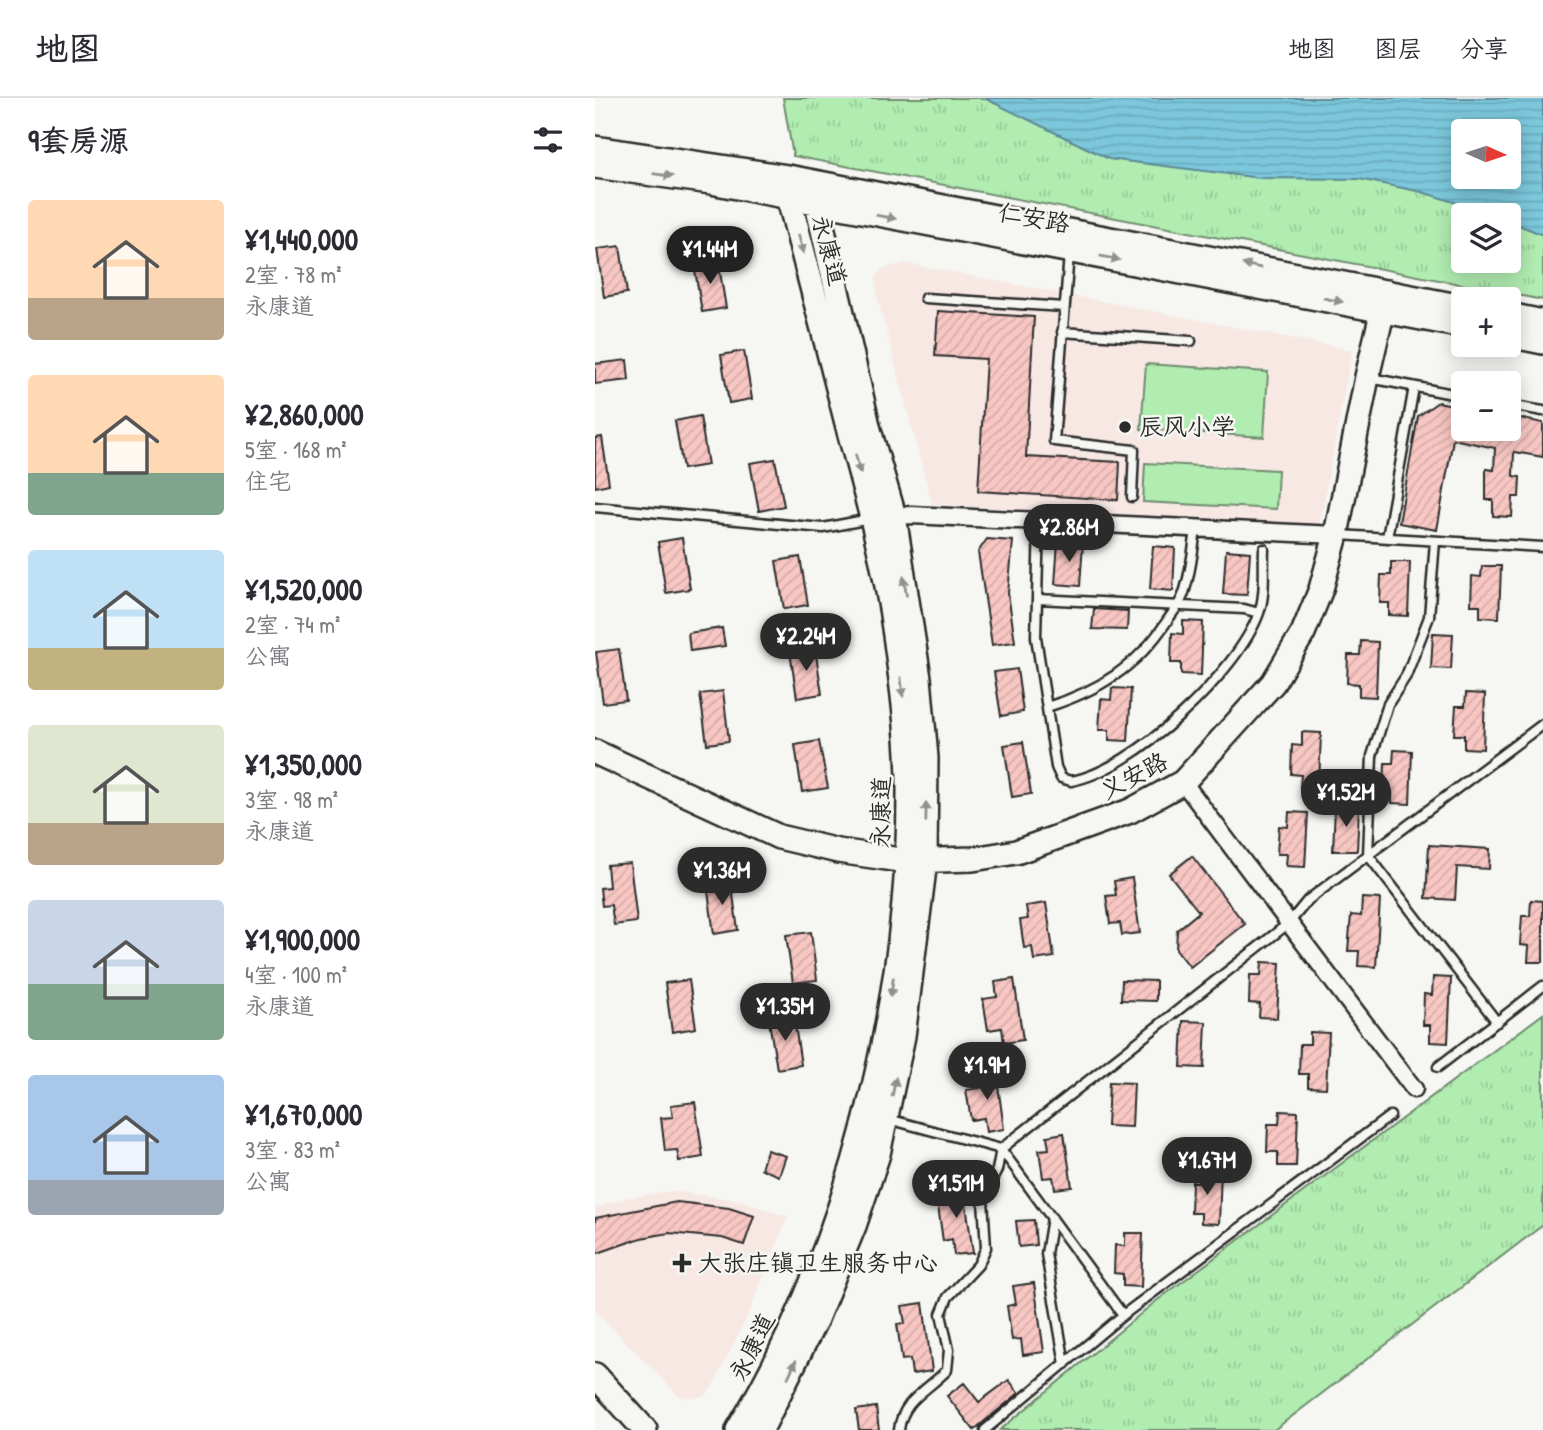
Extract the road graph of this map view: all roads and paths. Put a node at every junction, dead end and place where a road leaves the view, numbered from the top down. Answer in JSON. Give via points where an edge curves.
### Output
{"nodes":[{"id":1,"x":595,"y":148,"type":"edge"},
{"id":2,"x":595,"y":166,"type":"edge"},
{"id":3,"x":789,"y":188,"type":"junction"},
{"id":4,"x":818,"y":194,"type":"junction"},
{"id":5,"x":1071,"y":241,"type":"junction"},
{"id":6,"x":925,"y":298,"type":"dead end"},
{"id":7,"x":1385,"y":301,"type":"junction"},
{"id":8,"x":1451,"y":306,"type":"edge"},
{"id":9,"x":1064,"y":307,"type":"junction"},
{"id":10,"x":1521,"y":317,"type":"edge"},
{"id":11,"x":1451,"y":322,"type":"edge"},
{"id":12,"x":1543,"y":322,"type":"edge"},
{"id":13,"x":1062,"y":332,"type":"junction"},
{"id":14,"x":1521,"y":337,"type":"edge"},
{"id":15,"x":1191,"y":341,"type":"dead end"},
{"id":16,"x":1543,"y":342,"type":"edge"},
{"id":17,"x":1367,"y":377,"type":"junction"},
{"id":18,"x":1414,"y":387,"type":"junction"},
{"id":19,"x":1451,"y":394,"type":"edge"},
{"id":20,"x":1521,"y":407,"type":"edge"},
{"id":21,"x":1543,"y":411,"type":"edge"},
{"id":22,"x":1132,"y":497,"type":"dead end"},
{"id":23,"x":595,"y":507,"type":"edge"},
{"id":24,"x":884,"y":517,"type":"junction"},
{"id":25,"x":1039,"y":521,"type":"junction"},
{"id":26,"x":1196,"y":529,"type":"junction"},
{"id":27,"x":1336,"y":535,"type":"junction"},
{"id":28,"x":1387,"y":538,"type":"junction"},
{"id":29,"x":1435,"y":541,"type":"junction"},
{"id":30,"x":1543,"y":547,"type":"edge"},
{"id":31,"x":1264,"y":549,"type":"dead end"},
{"id":32,"x":1037,"y":599,"type":"junction"},
{"id":33,"x":1177,"y":606,"type":"junction"},
{"id":34,"x":1259,"y":613,"type":"junction"},
{"id":35,"x":1047,"y":707,"type":"junction"},
{"id":36,"x":1543,"y":724,"type":"edge"},
{"id":37,"x":595,"y":752,"type":"edge"},
{"id":38,"x":1183,"y":782,"type":"junction"},
{"id":39,"x":1368,"y":855,"type":"junction"},
{"id":40,"x":916,"y":861,"type":"junction"},
{"id":41,"x":1289,"y":923,"type":"junction"},
{"id":42,"x":1543,"y":986,"type":"edge"},
{"id":43,"x":1497,"y":1022,"type":"junction"},
{"id":44,"x":1438,"y":1067,"type":"dead end"},
{"id":45,"x":1413,"y":1089,"type":"dead end"},
{"id":46,"x":877,"y":1116,"type":"junction"},
{"id":47,"x":1390,"y":1116,"type":"dead end"},
{"id":48,"x":1001,"y":1149,"type":"junction"},
{"id":49,"x":1052,"y":1219,"type":"junction"},
{"id":50,"x":1123,"y":1315,"type":"junction"},
{"id":51,"x":1065,"y":1364,"type":"junction"},
{"id":52,"x":595,"y":1375,"type":"edge"},
{"id":53,"x":645,"y":1430,"type":"edge"},
{"id":54,"x":737,"y":1430,"type":"edge"},
{"id":55,"x":761,"y":1430,"type":"edge"},
{"id":56,"x":899,"y":1430,"type":"edge"},
{"id":57,"x":985,"y":1430,"type":"edge"}],
"edges":[{"from":1,"to":3,"type":"street","name":"仁安路"},
{"from":2,"to":3,"type":"street","name":"仁安路","one_way":true},
{"from":3,"to":4,"type":"street","name":"仁安路"},
{"from":3,"to":24,"type":"street","name":"永康道","one_way":true},
{"from":4,"to":5,"type":"street","name":"仁安路"},
{"from":4,"to":24,"type":"street","name":"永康道","via":[[870,430]]},
{"from":5,"to":7,"type":"street","name":"仁安路"},
{"from":5,"to":9,"type":"lane"},
{"from":6,"to":9,"type":"lane"},
{"from":7,"to":8,"type":"street","name":"仁安路"},
{"from":7,"to":11,"type":"street","name":"仁安路"},
{"from":7,"to":17,"type":"street","name":"义安路"},
{"from":9,"to":13,"type":"lane"},
{"from":10,"to":12,"type":"street"},
{"from":13,"to":15,"type":"lane"},
{"from":13,"to":22,"type":"lane","via":[[1054,441],[1134,450]]},
{"from":14,"to":16,"type":"street"},
{"from":17,"to":18,"type":"lane"},
{"from":17,"to":27,"type":"street","name":"义安路"},
{"from":18,"to":19,"type":"lane"},
{"from":18,"to":28,"type":"lane"},
{"from":20,"to":21,"type":"lane"},
{"from":23,"to":24,"type":"lane","via":[[823,528]]},
{"from":24,"to":25,"type":"street"},
{"from":24,"to":40,"type":"street","name":"永康道","via":[[919,678],[926,758]]},
{"from":25,"to":26,"type":"street"},
{"from":25,"to":32,"type":"lane"},
{"from":26,"to":27,"type":"street"},
{"from":26,"to":33,"type":"lane","via":[[1190,574]]},
{"from":27,"to":28,"type":"lane"},
{"from":27,"to":38,"type":"street","name":"义安路","via":[[1303,633],[1273,683]]},
{"from":28,"to":29,"type":"lane"},
{"from":29,"to":30,"type":"lane"},
{"from":29,"to":39,"type":"lane","via":[[1429,618],[1406,676],[1388,704],[1372,756]]},
{"from":31,"to":34,"type":"lane"},
{"from":32,"to":33,"type":"lane"},
{"from":32,"to":35,"type":"lane","via":[[1036,637]]},
{"from":33,"to":34,"type":"lane","via":[[1244,608]]},
{"from":33,"to":35,"type":"lane","via":[[1144,652],[1123,671],[1080,696]]},
{"from":34,"to":35,"type":"lane","via":[[1212,683],[1172,724],[1139,749],[1082,779],[1061,778]]},
{"from":36,"to":39,"type":"lane"},
{"from":37,"to":40,"type":"street","name":"义安路","via":[[779,837],[838,851]]},
{"from":38,"to":40,"type":"street","name":"义安路","via":[[1130,811],[1016,852]]},
{"from":38,"to":41,"type":"street"},
{"from":39,"to":41,"type":"lane","via":[[1308,900]]},
{"from":39,"to":43,"type":"lane"},
{"from":40,"to":46,"type":"street","name":"永康道","via":[[903,1037]]},
{"from":41,"to":45,"type":"street"},
{"from":41,"to":48,"type":"lane"},
{"from":42,"to":43,"type":"lane"},
{"from":43,"to":44,"type":"lane"},
{"from":46,"to":48,"type":"lane"},
{"from":46,"to":54,"type":"street","name":"永康道","via":[[800,1310]]},
{"from":55,"to":46,"type":"street","name":"永康道","one_way":true,"via":[[816,1319],[854,1226]]},
{"from":47,"to":50,"type":"lane"},
{"from":48,"to":49,"type":"lane"},
{"from":48,"to":56,"type":"lane","via":[[983,1200],[986,1248],[978,1265],[948,1297],[941,1314],[950,1350],[947,1370],[913,1398]]},
{"from":49,"to":50,"type":"lane"},
{"from":49,"to":51,"type":"lane","via":[[1046,1254]]},
{"from":50,"to":51,"type":"lane"},
{"from":51,"to":57,"type":"lane"},
{"from":52,"to":53,"type":"street"}]}
